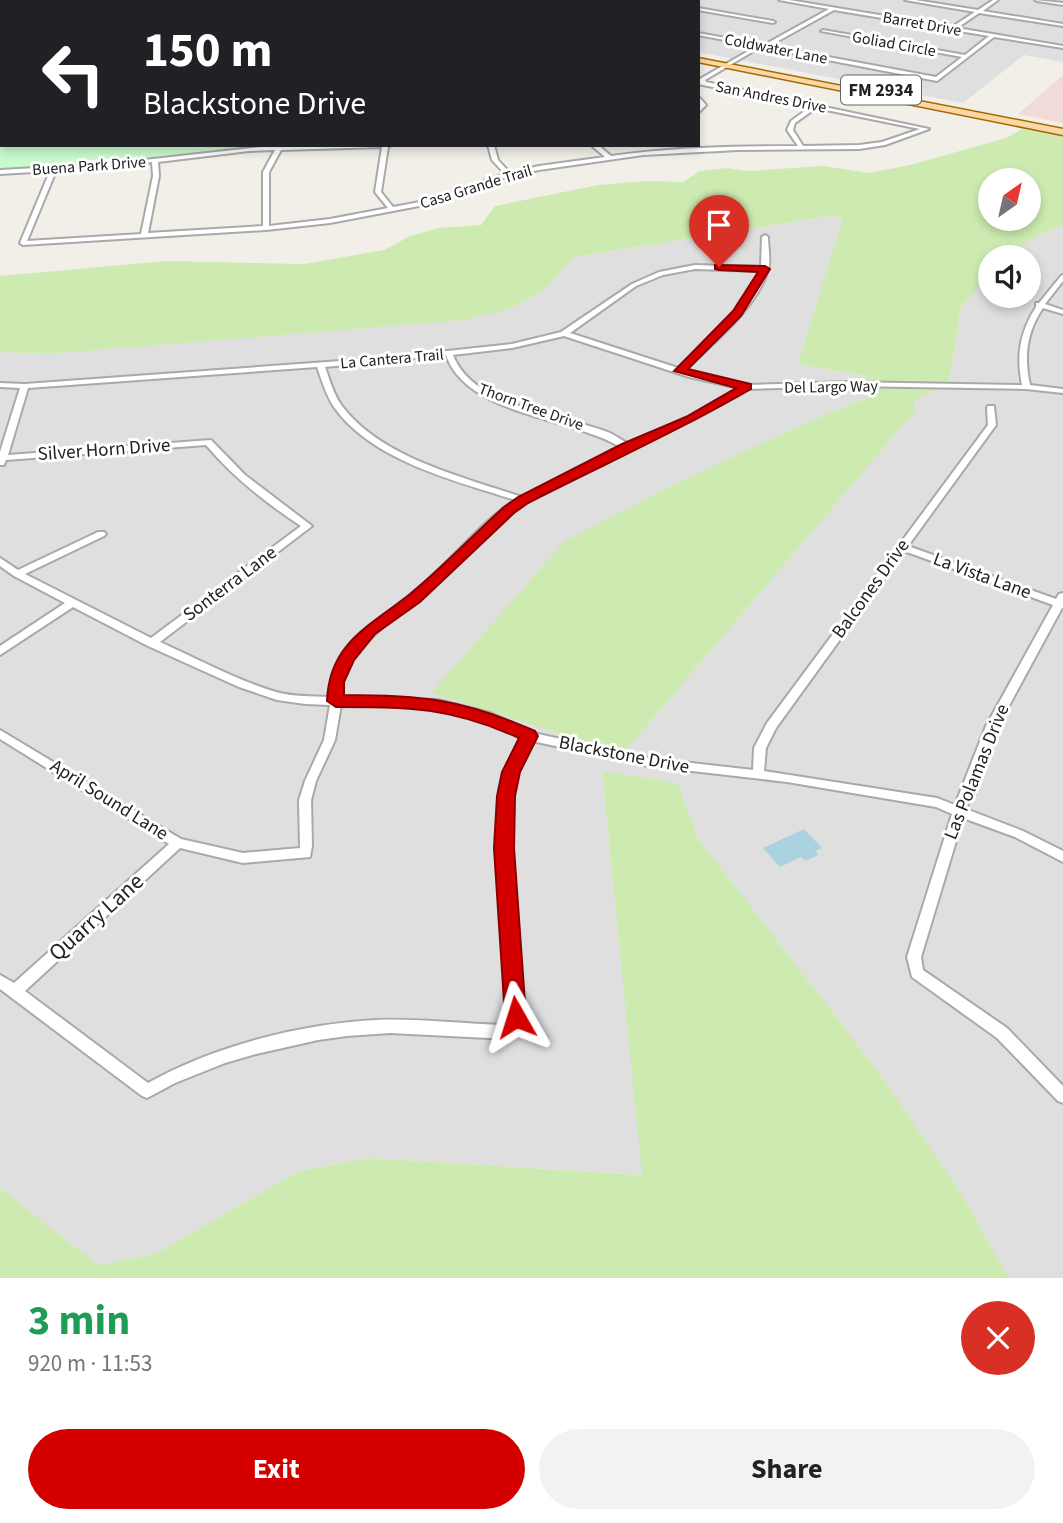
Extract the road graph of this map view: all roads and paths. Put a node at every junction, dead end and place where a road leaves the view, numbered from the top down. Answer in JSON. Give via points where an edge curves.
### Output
{"nodes":[{"id":1,"x":781,"y":0,"type":"edge"},
{"id":2,"x":907,"y":0,"type":"edge"},
{"id":3,"x":996,"y":0,"type":"edge"},
{"id":4,"x":1037,"y":0,"type":"edge"},
{"id":5,"x":1063,"y":4,"type":"edge"},
{"id":6,"x":700,"y":9,"type":"edge"},
{"id":7,"x":833,"y":9,"type":"junction"},
{"id":8,"x":978,"y":11,"type":"junction"},
{"id":9,"x":773,"y":22,"type":"dead end"},
{"id":10,"x":1063,"y":25,"type":"edge"},
{"id":11,"x":952,"y":29,"type":"junction"},
{"id":12,"x":823,"y":31,"type":"dead end"},
{"id":13,"x":700,"y":34,"type":"edge"},
{"id":14,"x":992,"y":36,"type":"junction"},
{"id":15,"x":764,"y":47,"type":"junction"},
{"id":16,"x":1063,"y":47,"type":"edge"},
{"id":17,"x":700,"y":55,"type":"edge"},
{"id":18,"x":965,"y":56,"type":"junction"},
{"id":19,"x":700,"y":60,"type":"edge"},
{"id":20,"x":735,"y":64,"type":"junction"},
{"id":21,"x":701,"y":83,"type":"edge"},
{"id":22,"x":815,"y":106,"type":"junction"},
{"id":23,"x":1063,"y":125,"type":"edge"},
{"id":24,"x":926,"y":129,"type":"joint"},
{"id":25,"x":1063,"y":132,"type":"edge"},
{"id":26,"x":700,"y":145,"type":"edge"},
{"id":27,"x":280,"y":147,"type":"edge"},
{"id":28,"x":386,"y":147,"type":"edge"},
{"id":29,"x":492,"y":147,"type":"edge"},
{"id":30,"x":596,"y":147,"type":"edge"},
{"id":31,"x":802,"y":148,"type":"junction"},
{"id":32,"x":704,"y":149,"type":"junction"},
{"id":33,"x":610,"y":158,"type":"junction"},
{"id":34,"x":155,"y":161,"type":"junction"},
{"id":35,"x":54,"y":169,"type":"junction"},
{"id":36,"x":0,"y":172,"type":"edge"},
{"id":37,"x":509,"y":175,"type":"junction"},
{"id":38,"x":392,"y":210,"type":"junction"},
{"id":39,"x":267,"y":228,"type":"junction"},
{"id":40,"x":144,"y":236,"type":"junction"},
{"id":41,"x":765,"y":237,"type":"dead end"},
{"id":42,"x":765,"y":269,"type":"junction"},
{"id":43,"x":1063,"y":277,"type":"edge"},
{"id":44,"x":1041,"y":303,"type":"edge"},
{"id":45,"x":1041,"y":306,"type":"edge"},
{"id":46,"x":1037,"y":308,"type":"edge"},
{"id":47,"x":1063,"y":312,"type":"edge"},
{"id":48,"x":564,"y":334,"type":"junction"},
{"id":49,"x":449,"y":354,"type":"junction"},
{"id":50,"x":320,"y":365,"type":"junction"},
{"id":51,"x":680,"y":371,"type":"junction"},
{"id":52,"x":0,"y":385,"type":"edge"},
{"id":53,"x":25,"y":386,"type":"junction"},
{"id":54,"x":746,"y":387,"type":"junction"},
{"id":55,"x":1026,"y":387,"type":"junction"},
{"id":56,"x":1063,"y":391,"type":"edge"},
{"id":57,"x":991,"y":408,"type":"dead end"},
{"id":58,"x":627,"y":447,"type":"junction"},
{"id":59,"x":1,"y":460,"type":"edge"},
{"id":60,"x":523,"y":500,"type":"junction"},
{"id":61,"x":307,"y":526,"type":"joint"},
{"id":62,"x":101,"y":534,"type":"dead end"},
{"id":63,"x":902,"y":547,"type":"junction"},
{"id":64,"x":0,"y":561,"type":"edge"},
{"id":65,"x":17,"y":574,"type":"junction"},
{"id":66,"x":1062,"y":601,"type":"edge"},
{"id":67,"x":74,"y":602,"type":"junction"},
{"id":68,"x":152,"y":643,"type":"junction"},
{"id":69,"x":0,"y":652,"type":"edge"},
{"id":70,"x":336,"y":701,"type":"junction"},
{"id":71,"x":0,"y":734,"type":"edge"},
{"id":72,"x":529,"y":736,"type":"junction"},
{"id":73,"x":758,"y":775,"type":"junction"},
{"id":74,"x":959,"y":811,"type":"junction"},
{"id":75,"x":178,"y":843,"type":"junction"},
{"id":76,"x":1063,"y":857,"type":"edge"},
{"id":77,"x":0,"y":981,"type":"edge"},
{"id":78,"x":15,"y":992,"type":"junction"},
{"id":79,"x":1063,"y":1096,"type":"edge"}],
"edges":[{"from":1,"to":7,"type":"street","name":"Barret Drive"},
{"from":2,"to":8,"type":"street"},
{"from":3,"to":8,"type":"street"},
{"from":4,"to":5,"type":"street"},
{"from":6,"to":9,"type":"street"},
{"from":7,"to":11,"type":"street","name":"Barret Drive"},
{"from":7,"to":15,"type":"street"},
{"from":8,"to":10,"type":"street"},
{"from":8,"to":11,"type":"street"},
{"from":11,"to":14,"type":"street","name":"Barret Drive"},
{"from":12,"to":18,"type":"street","name":"Goliad Circle"},
{"from":13,"to":15,"type":"street","name":"Coldwater Lane"},
{"from":14,"to":16,"type":"street","name":"Barret Drive"},
{"from":14,"to":18,"type":"street"},
{"from":15,"to":18,"type":"street","name":"Coldwater Lane","via":[[937,79]]},
{"from":15,"to":20,"type":"street"},
{"from":15,"to":20,"type":"street","via":[[766,50]]},
{"from":17,"to":20,"type":"main road","number":"FM 2934"},
{"from":19,"to":20,"type":"main road","number":"FM 2934"},
{"from":20,"to":21,"type":"street"},
{"from":20,"to":21,"type":"street","via":[[713,82]]},
{"from":20,"to":23,"type":"main road","number":"FM 2934"},
{"from":20,"to":25,"type":"main road","number":"FM 2934"},
{"from":21,"to":22,"type":"street","name":"San Andres Drive"},
{"from":22,"to":24,"type":"street","name":"San Andres Drive"},
{"from":22,"to":31,"type":"street","via":[[793,122],[790,130]]},
{"from":24,"to":31,"type":"street","name":"Casa Grande Trail","via":[[883,144]]},
{"from":26,"to":32,"type":"street"},
{"from":27,"to":34,"type":"street","name":"Buena Park Drive"},
{"from":27,"to":39,"type":"street","via":[[266,172]]},
{"from":28,"to":38,"type":"street","via":[[379,192]]},
{"from":29,"to":37,"type":"street"},
{"from":30,"to":33,"type":"street"},
{"from":31,"to":32,"type":"street","name":"Casa Grande Trail"},
{"from":32,"to":33,"type":"street","name":"Casa Grande Trail"},
{"from":33,"to":37,"type":"street","name":"Casa Grande Trail"},
{"from":34,"to":35,"type":"street","name":"Buena Park Drive"},
{"from":34,"to":40,"type":"street"},
{"from":35,"to":36,"type":"street","name":"Buena Park Drive"},
{"from":35,"to":40,"type":"street","name":"Casa Grande Trail","via":[[23,243]]},
{"from":37,"to":38,"type":"street","name":"Casa Grande Trail","via":[[438,201]]},
{"from":38,"to":39,"type":"street","name":"Casa Grande Trail"},
{"from":39,"to":40,"type":"street","name":"Casa Grande Trail"},
{"from":41,"to":42,"type":"street"},
{"from":42,"to":48,"type":"street","name":"La Cantera Trail","via":[[695,267],[660,273],[634,285]]},
{"from":42,"to":51,"type":"street","via":[[737,313]]},
{"from":43,"to":44,"type":"street"},
{"from":45,"to":47,"type":"street"},
{"from":46,"to":55,"type":"street","via":[[1022,351]]},
{"from":48,"to":49,"type":"street","name":"La Cantera Trail"},
{"from":48,"to":51,"type":"street","name":"Del Largo Way"},
{"from":49,"to":50,"type":"street","name":"La Cantera Trail"},
{"from":49,"to":58,"type":"street","name":"Thorn Tree Drive","via":[[463,379],[482,393],[596,431]]},
{"from":50,"to":53,"type":"street","name":"La Cantera Trail"},
{"from":50,"to":60,"type":"street","via":[[341,411],[382,444]]},
{"from":51,"to":54,"type":"street","name":"Del Largo Way"},
{"from":52,"to":53,"type":"street","name":"La Cantera Trail"},
{"from":53,"to":59,"type":"street"},
{"from":54,"to":55,"type":"street","name":"Del Largo Way"},
{"from":54,"to":58,"type":"street"},
{"from":55,"to":56,"type":"street","name":"Del Largo Way"},
{"from":57,"to":63,"type":"street","name":"Balcones Drive","via":[[992,425]]},
{"from":58,"to":60,"type":"street"},
{"from":59,"to":61,"type":"street","name":"Silver Horn Drive","via":[[208,442],[230,470]]},
{"from":60,"to":70,"type":"street","via":[[414,598],[370,630],[347,658],[336,682]]},
{"from":61,"to":68,"type":"street","name":"Sonterra Lane"},
{"from":62,"to":65,"type":"street"},
{"from":63,"to":66,"type":"street","name":"La Vista Lane"},
{"from":63,"to":73,"type":"street","name":"Balcones Drive","via":[[771,726],[760,748]]},
{"from":64,"to":65,"type":"street","name":"Blackstone Drive"},
{"from":65,"to":67,"type":"street","name":"Blackstone Drive"},
{"from":66,"to":74,"type":"street","name":"Las Polamas Drive","via":[[992,726]]},
{"from":67,"to":68,"type":"street","name":"Blackstone Drive"},
{"from":67,"to":69,"type":"street"},
{"from":68,"to":70,"type":"street","name":"Blackstone Drive","via":[[277,696]]},
{"from":70,"to":72,"type":"street","name":"Blackstone Drive","via":[[438,704],[486,716]]},
{"from":70,"to":75,"type":"street","name":"April Sound Lane","via":[[332,732],[304,803],[306,853],[243,858]]},
{"from":71,"to":75,"type":"street","name":"April Sound Lane"},
{"from":72,"to":73,"type":"street","name":"Blackstone Drive","via":[[648,762]]},
{"from":72,"to":78,"type":"street","via":[[511,772],[506,796],[504,848],[516,1017],[508,1032],[374,1027],[278,1042],[173,1074],[147,1091]]},
{"from":73,"to":74,"type":"street","name":"Blackstone Drive","via":[[887,793]]},
{"from":74,"to":76,"type":"street","name":"Blackstone Drive"},
{"from":74,"to":79,"type":"street","name":"Las Polamas Drive","via":[[914,957],[917,973],[1002,1033]]},
{"from":75,"to":78,"type":"street","name":"Quarry Lane"},
{"from":77,"to":78,"type":"street"}]}
